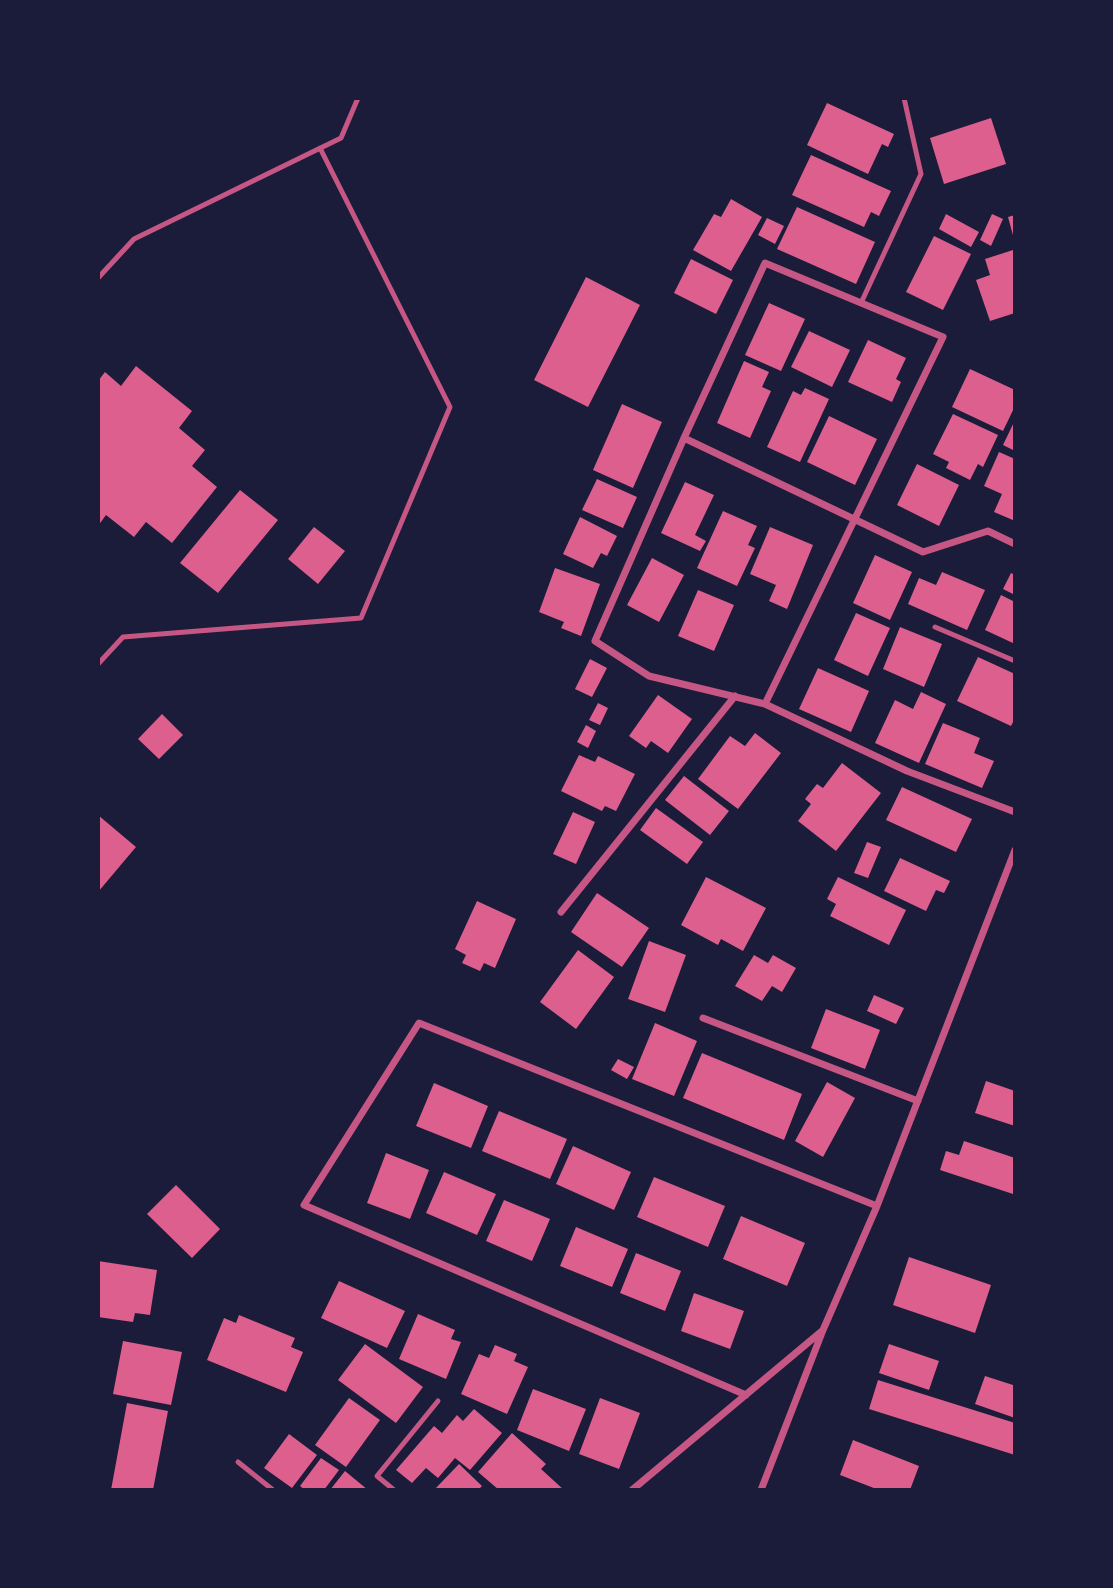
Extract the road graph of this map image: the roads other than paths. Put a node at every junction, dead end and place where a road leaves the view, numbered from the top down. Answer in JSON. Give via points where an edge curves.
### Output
{"nodes":[{"id":1,"x":358,"y":98,"type":"edge"},
{"id":2,"x":904,"y":98,"type":"edge"},
{"id":3,"x":320,"y":148,"type":"junction"},
{"id":4,"x":98,"y":278,"type":"edge"},
{"id":5,"x":861,"y":303,"type":"junction"},
{"id":6,"x":684,"y":438,"type":"junction"},
{"id":7,"x":855,"y":518,"type":"junction"},
{"id":8,"x":1015,"y":544,"type":"edge"},
{"id":9,"x":935,"y":627,"type":"dead end"},
{"id":10,"x":1015,"y":661,"type":"edge"},
{"id":11,"x":98,"y":664,"type":"edge"},
{"id":12,"x":735,"y":696,"type":"junction"},
{"id":13,"x":765,"y":704,"type":"junction"},
{"id":14,"x":1015,"y":812,"type":"edge"},
{"id":15,"x":1015,"y":850,"type":"edge"},
{"id":16,"x":561,"y":912,"type":"dead end"},
{"id":17,"x":703,"y":1018,"type":"dead end"},
{"id":18,"x":918,"y":1101,"type":"junction"},
{"id":19,"x":877,"y":1206,"type":"junction"},
{"id":20,"x":823,"y":1330,"type":"junction"},
{"id":21,"x":746,"y":1395,"type":"junction"},
{"id":22,"x":438,"y":1401,"type":"dead end"},
{"id":23,"x":238,"y":1462,"type":"dead end"},
{"id":24,"x":273,"y":1490,"type":"edge"},
{"id":25,"x":394,"y":1490,"type":"edge"},
{"id":26,"x":632,"y":1490,"type":"edge"},
{"id":27,"x":761,"y":1490,"type":"edge"}],
"edges":[{"from":1,"to":3,"type":"lane","via":[[341,138]]},
{"from":2,"to":5,"type":"lane","via":[[920,174]]},
{"from":3,"to":4,"type":"lane","via":[[134,239]]},
{"from":3,"to":11,"type":"lane","via":[[450,407],[361,618],[122,637]]},
{"from":5,"to":6,"type":"street","via":[[765,263]]},
{"from":5,"to":7,"type":"street","via":[[943,337]]},
{"from":6,"to":7,"type":"street"},
{"from":6,"to":12,"type":"street","via":[[595,640],[649,676]]},
{"from":7,"to":8,"type":"street","via":[[923,552],[988,530]]},
{"from":7,"to":13,"type":"street"},
{"from":9,"to":10,"type":"lane"},
{"from":12,"to":13,"type":"street"},
{"from":12,"to":16,"type":"street"},
{"from":13,"to":14,"type":"street","via":[[907,771]]},
{"from":15,"to":18,"type":"street"},
{"from":17,"to":18,"type":"street"},
{"from":18,"to":19,"type":"street"},
{"from":19,"to":20,"type":"street"},
{"from":19,"to":21,"type":"street","via":[[419,1023],[304,1205]]},
{"from":20,"to":21,"type":"street"},
{"from":20,"to":27,"type":"street"},
{"from":21,"to":26,"type":"street"},
{"from":22,"to":25,"type":"lane","via":[[377,1476]]},
{"from":23,"to":24,"type":"lane"}]}
